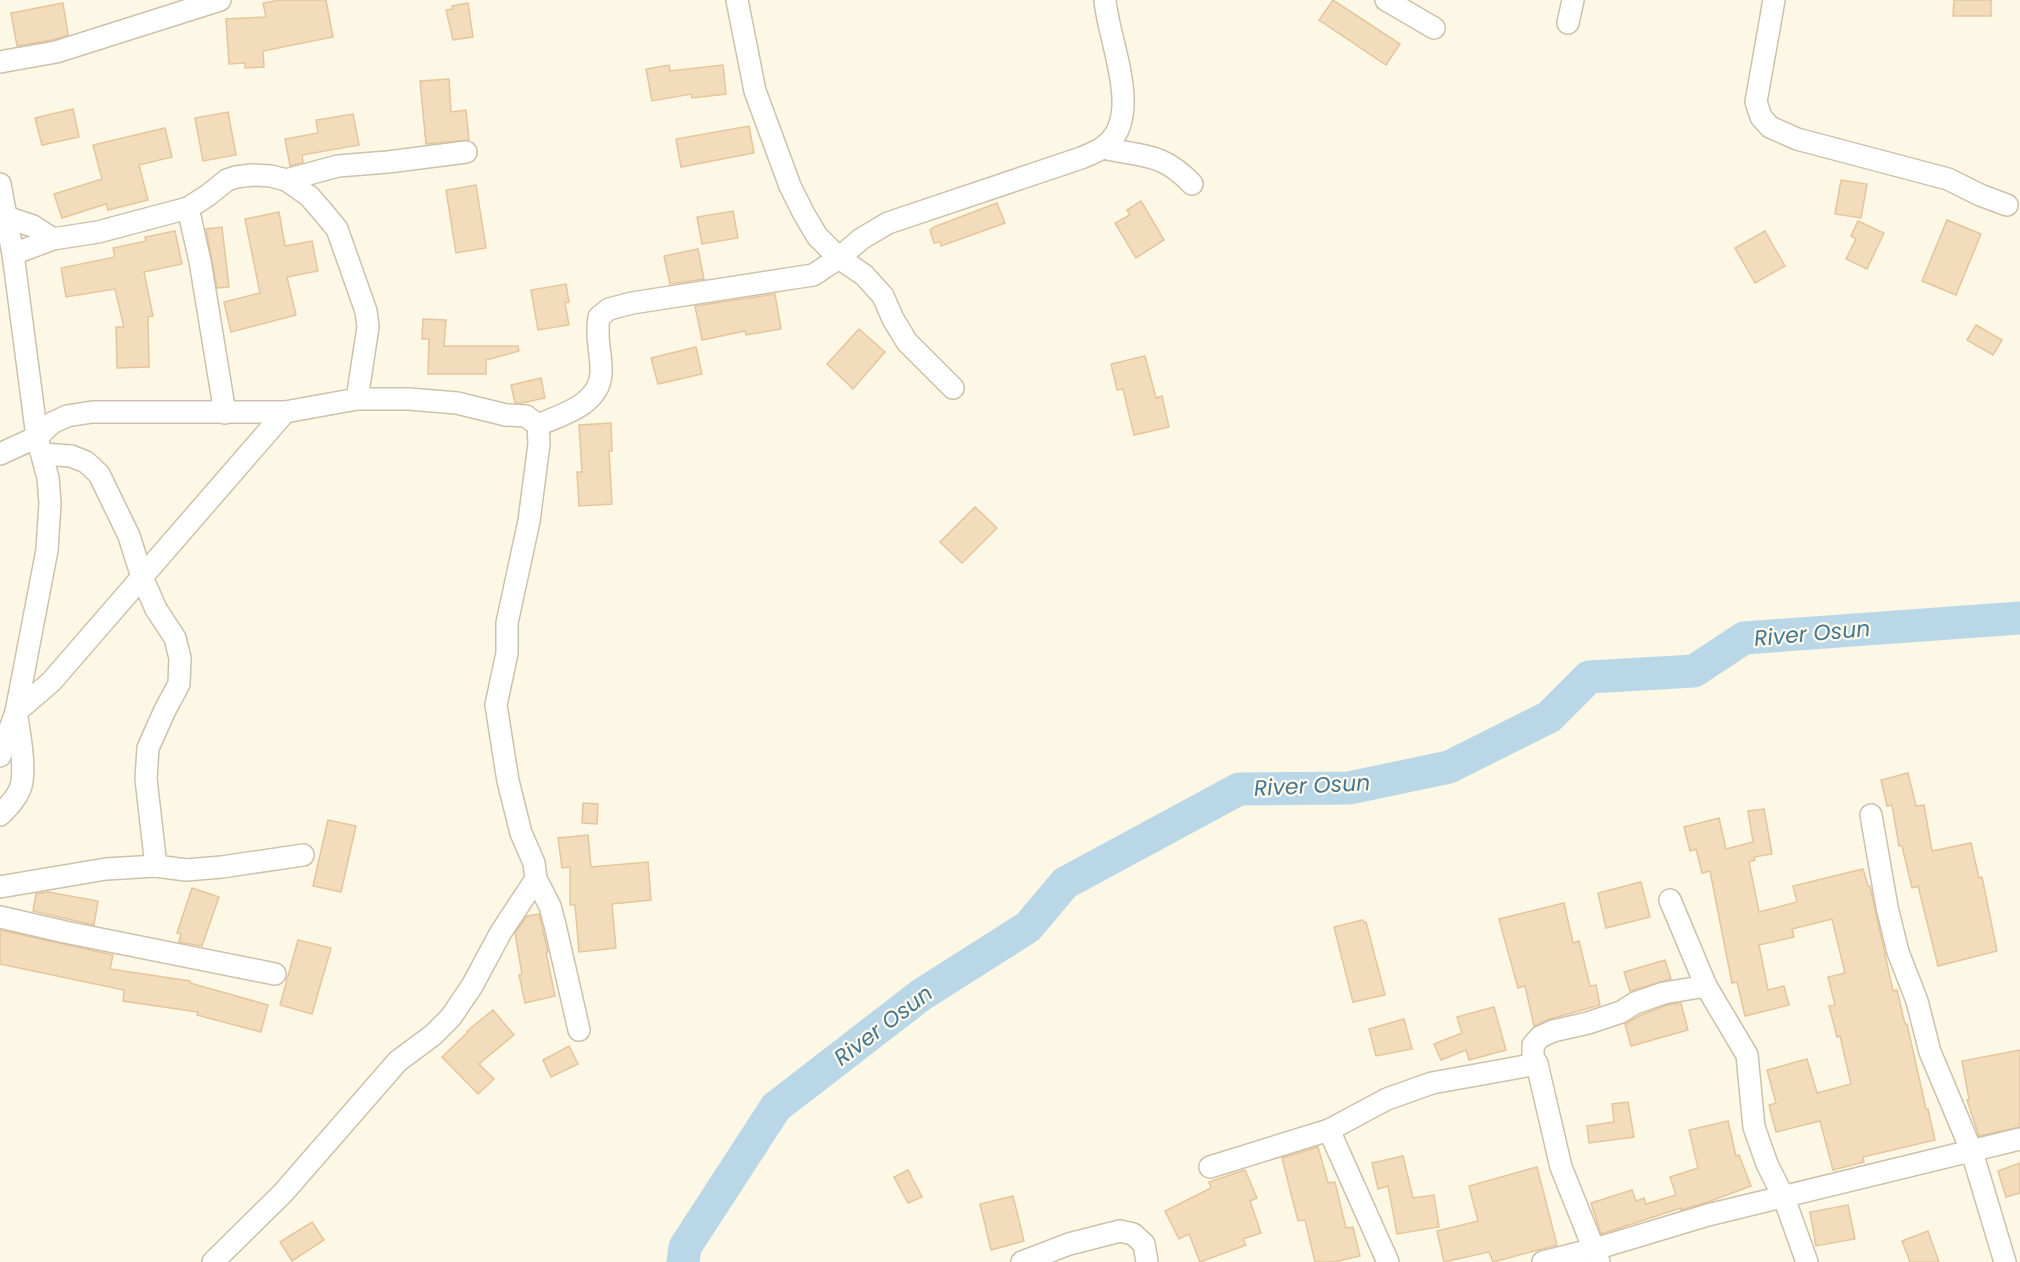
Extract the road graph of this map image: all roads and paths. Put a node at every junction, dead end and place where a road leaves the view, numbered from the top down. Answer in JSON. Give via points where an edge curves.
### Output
{"nodes":[{"id":1,"x":220,"y":0,"type":"edge"},
{"id":2,"x":737,"y":0,"type":"edge"},
{"id":3,"x":1105,"y":0,"type":"edge"},
{"id":4,"x":1386,"y":0,"type":"edge"},
{"id":5,"x":1573,"y":0,"type":"edge"},
{"id":6,"x":1774,"y":0,"type":"edge"},
{"id":7,"x":1568,"y":23,"type":"dead end"},
{"id":8,"x":1434,"y":28,"type":"dead end"},
{"id":9,"x":0,"y":62,"type":"edge"},
{"id":10,"x":1103,"y":148,"type":"junction"},
{"id":11,"x":466,"y":152,"type":"dead end"},
{"id":12,"x":286,"y":180,"type":"junction"},
{"id":13,"x":0,"y":184,"type":"edge"},
{"id":14,"x":1192,"y":184,"type":"dead end"},
{"id":15,"x":2007,"y":205,"type":"dead end"},
{"id":16,"x":188,"y":208,"type":"junction"},
{"id":17,"x":6,"y":217,"type":"junction"},
{"id":18,"x":52,"y":238,"type":"junction"},
{"id":19,"x":13,"y":254,"type":"junction"},
{"id":20,"x":840,"y":258,"type":"junction"},
{"id":21,"x":953,"y":387,"type":"dead end"},
{"id":22,"x":357,"y":399,"type":"junction"},
{"id":23,"x":285,"y":412,"type":"junction"},
{"id":24,"x":225,"y":413,"type":"junction"},
{"id":25,"x":538,"y":424,"type":"junction"},
{"id":26,"x":40,"y":446,"type":"junction"},
{"id":27,"x":0,"y":454,"type":"edge"},
{"id":28,"x":142,"y":577,"type":"junction"},
{"id":29,"x":16,"y":712,"type":"junction"},
{"id":30,"x":0,"y":756,"type":"edge"},
{"id":31,"x":0,"y":815,"type":"edge"},
{"id":32,"x":1871,"y":815,"type":"dead end"},
{"id":33,"x":303,"y":855,"type":"dead end"},
{"id":34,"x":156,"y":866,"type":"junction"},
{"id":35,"x":536,"y":879,"type":"junction"},
{"id":36,"x":0,"y":886,"type":"edge"},
{"id":37,"x":1670,"y":900,"type":"dead end"},
{"id":38,"x":0,"y":917,"type":"edge"},
{"id":39,"x":275,"y":974,"type":"dead end"},
{"id":40,"x":1706,"y":986,"type":"junction"},
{"id":41,"x":579,"y":1030,"type":"dead end"},
{"id":42,"x":1537,"y":1064,"type":"junction"},
{"id":43,"x":1329,"y":1130,"type":"junction"},
{"id":44,"x":2020,"y":1139,"type":"edge"},
{"id":45,"x":1972,"y":1152,"type":"junction"},
{"id":46,"x":1210,"y":1167,"type":"dead end"},
{"id":47,"x":1784,"y":1198,"type":"junction"},
{"id":48,"x":1597,"y":1256,"type":"edge"},
{"id":49,"x":213,"y":1262,"type":"edge"},
{"id":50,"x":1022,"y":1262,"type":"edge"},
{"id":51,"x":1147,"y":1262,"type":"edge"},
{"id":52,"x":1388,"y":1262,"type":"edge"},
{"id":53,"x":1543,"y":1262,"type":"edge"},
{"id":54,"x":1807,"y":1262,"type":"edge"},
{"id":55,"x":2005,"y":1262,"type":"edge"}],
"edges":[{"from":1,"to":9,"type":"street","via":[[56,52]]},
{"from":2,"to":20,"type":"street","via":[[755,90],[790,186],[817,236]]},
{"from":3,"to":10,"type":"street","via":[[1124,102],[1121,124]]},
{"from":4,"to":8,"type":"street"},
{"from":5,"to":7,"type":"street"},
{"from":6,"to":15,"type":"street","via":[[1756,102],[1770,127],[1797,139],[1948,179]]},
{"from":10,"to":14,"type":"street","via":[[1164,161]]},
{"from":10,"to":20,"type":"street","via":[[888,223]]},
{"from":11,"to":12,"type":"street","via":[[338,166]]},
{"from":12,"to":16,"type":"street","via":[[236,177]]},
{"from":12,"to":22,"type":"street","via":[[309,196],[337,229],[366,310],[368,327]]},
{"from":13,"to":17,"type":"street"},
{"from":16,"to":18,"type":"street","via":[[98,232]]},
{"from":16,"to":24,"type":"street"},
{"from":17,"to":18,"type":"street","via":[[33,226]]},
{"from":17,"to":19,"type":"street"},
{"from":18,"to":19,"type":"street"},
{"from":19,"to":26,"type":"street"},
{"from":20,"to":21,"type":"street","via":[[864,275],[883,296],[907,342]]},
{"from":20,"to":25,"type":"street","via":[[813,275],[609,309],[599,317],[596,333],[601,375],[596,390],[579,407]]},
{"from":22,"to":23,"type":"street"},
{"from":22,"to":25,"type":"street","via":[[458,403],[526,416]]},
{"from":23,"to":24,"type":"street"},
{"from":23,"to":28,"type":"street"},
{"from":24,"to":26,"type":"street","via":[[92,412],[67,416],[52,423]]},
{"from":25,"to":35,"type":"street","via":[[540,444],[496,705],[508,781]]},
{"from":26,"to":27,"type":"street"},
{"from":26,"to":28,"type":"street","via":[[86,462],[99,474],[129,536]]},
{"from":26,"to":29,"type":"street","via":[[50,503],[47,550]]},
{"from":28,"to":29,"type":"street","via":[[51,682]]},
{"from":28,"to":34,"type":"street","via":[[175,638],[180,658],[179,684],[148,748],[146,779]]},
{"from":29,"to":30,"type":"street"},
{"from":29,"to":31,"type":"street","via":[[21,787]]},
{"from":32,"to":45,"type":"street","via":[[1898,952],[1917,1001],[1930,1052]]},
{"from":33,"to":34,"type":"street","via":[[186,870]]},
{"from":34,"to":36,"type":"street","via":[[106,869]]},
{"from":35,"to":41,"type":"street","via":[[550,906]]},
{"from":35,"to":49,"type":"street","via":[[451,1017],[398,1061],[283,1193]]},
{"from":37,"to":40,"type":"street"},
{"from":38,"to":39,"type":"street"},
{"from":40,"to":42,"type":"street","via":[[1664,993],[1588,1023],[1553,1031],[1533,1045]]},
{"from":40,"to":47,"type":"street","via":[[1747,1055],[1754,1127]]},
{"from":42,"to":43,"type":"street","via":[[1432,1083],[1387,1099]]},
{"from":42,"to":48,"type":"street","via":[[1561,1167]]},
{"from":43,"to":46,"type":"street"},
{"from":43,"to":52,"type":"street"},
{"from":44,"to":45,"type":"street"},
{"from":45,"to":47,"type":"street"},
{"from":45,"to":55,"type":"street"},
{"from":47,"to":48,"type":"street","via":[[1708,1215]]},
{"from":47,"to":54,"type":"street"},
{"from":48,"to":53,"type":"street"},
{"from":50,"to":51,"type":"street","via":[[1120,1231],[1133,1234],[1144,1244]]}]}
